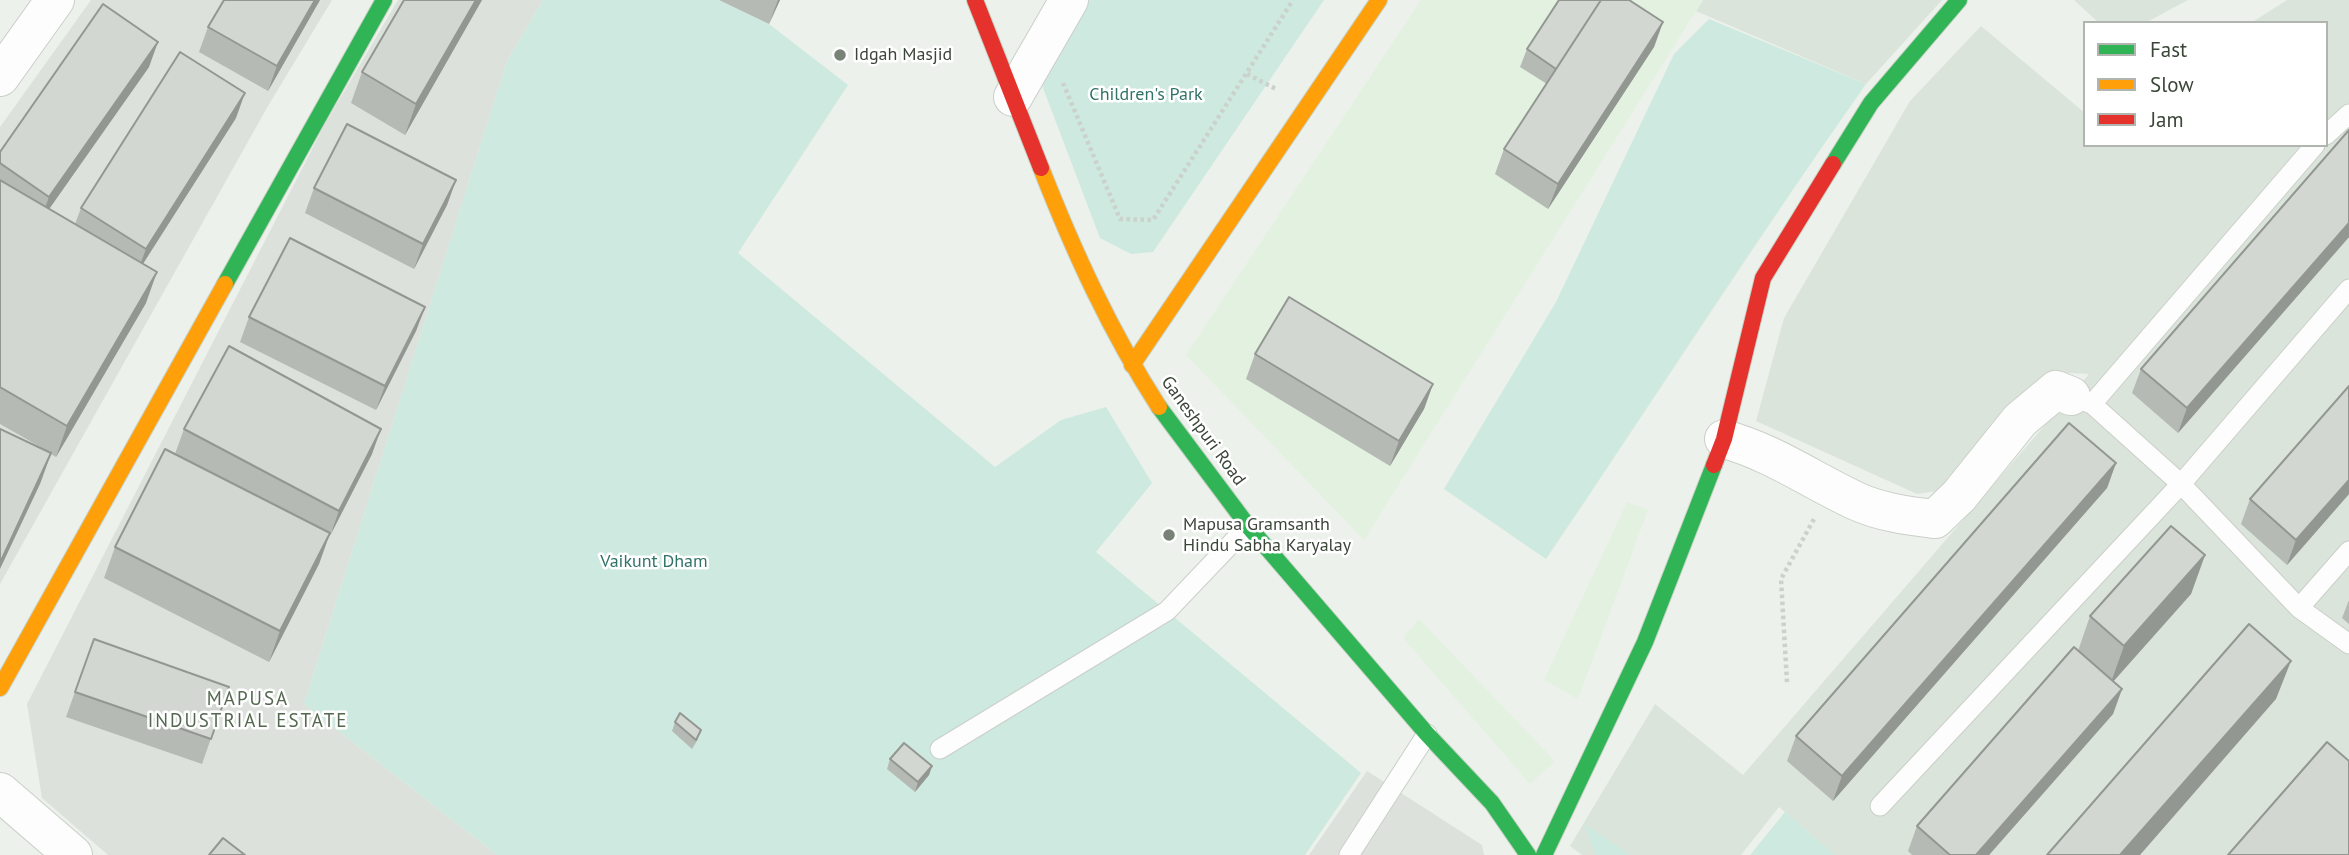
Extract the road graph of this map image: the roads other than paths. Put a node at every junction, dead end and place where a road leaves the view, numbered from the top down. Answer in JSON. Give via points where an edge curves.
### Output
{"nodes":[{"id":1,"x":55,"y":0,"type":"edge"},
{"id":2,"x":384,"y":0,"type":"edge"},
{"id":3,"x":975,"y":0,"type":"edge"},
{"id":4,"x":1069,"y":0,"type":"edge"},
{"id":5,"x":1379,"y":0,"type":"edge"},
{"id":6,"x":1959,"y":0,"type":"edge"},
{"id":7,"x":0,"y":77,"type":"edge"},
{"id":8,"x":1013,"y":97,"type":"junction"},
{"id":9,"x":2349,"y":114,"type":"edge"},
{"id":10,"x":2328,"y":133,"type":"edge"},
{"id":11,"x":2313,"y":147,"type":"edge"},
{"id":12,"x":2349,"y":289,"type":"edge"},
{"id":13,"x":1132,"y":365,"type":"junction"},
{"id":14,"x":2082,"y":400,"type":"junction"},
{"id":15,"x":1724,"y":439,"type":"junction"},
{"id":16,"x":2181,"y":484,"type":"junction"},
{"id":17,"x":1248,"y":526,"type":"junction"},
{"id":18,"x":2349,"y":551,"type":"edge"},
{"id":19,"x":2299,"y":608,"type":"junction"},
{"id":20,"x":2349,"y":644,"type":"edge"},
{"id":21,"x":0,"y":688,"type":"edge"},
{"id":22,"x":1427,"y":734,"type":"junction"},
{"id":23,"x":940,"y":749,"type":"dead end"},
{"id":24,"x":0,"y":792,"type":"edge"},
{"id":25,"x":1880,"y":806,"type":"dead end"},
{"id":26,"x":73,"y":855,"type":"edge"},
{"id":27,"x":1349,"y":855,"type":"edge"},
{"id":28,"x":1528,"y":855,"type":"edge"},
{"id":29,"x":1544,"y":855,"type":"edge"}],
"edges":[{"from":1,"to":7,"type":"street"},
{"from":2,"to":21,"type":"street"},
{"from":3,"to":8,"type":"street","name":"Ganeshpuri Road"},
{"from":4,"to":8,"type":"street"},
{"from":5,"to":13,"type":"street"},
{"from":6,"to":15,"type":"street","via":[[1871,103],[1763,278]]},
{"from":8,"to":13,"type":"street","name":"Ganeshpuri Road","via":[[1078,262]]},
{"from":9,"to":10,"type":"lane"},
{"from":11,"to":14,"type":"lane"},
{"from":12,"to":16,"type":"lane"},
{"from":13,"to":17,"type":"street","name":"Ganeshpuri Road"},
{"from":14,"to":15,"type":"street","via":[[2056,390],[2020,420],[1935,519],[1905,516],[1858,502],[1758,449]]},
{"from":14,"to":16,"type":"lane"},
{"from":15,"to":29,"type":"street","via":[[1645,642]]},
{"from":16,"to":19,"type":"lane"},
{"from":16,"to":25,"type":"lane"},
{"from":17,"to":22,"type":"street","name":"Ganeshpuri Road"},
{"from":17,"to":23,"type":"lane","via":[[1167,611]]},
{"from":18,"to":19,"type":"lane"},
{"from":19,"to":20,"type":"lane"},
{"from":22,"to":27,"type":"lane"},
{"from":22,"to":28,"type":"street","name":"Ganeshpuri Road","via":[[1492,803]]},
{"from":24,"to":26,"type":"street"}]}
